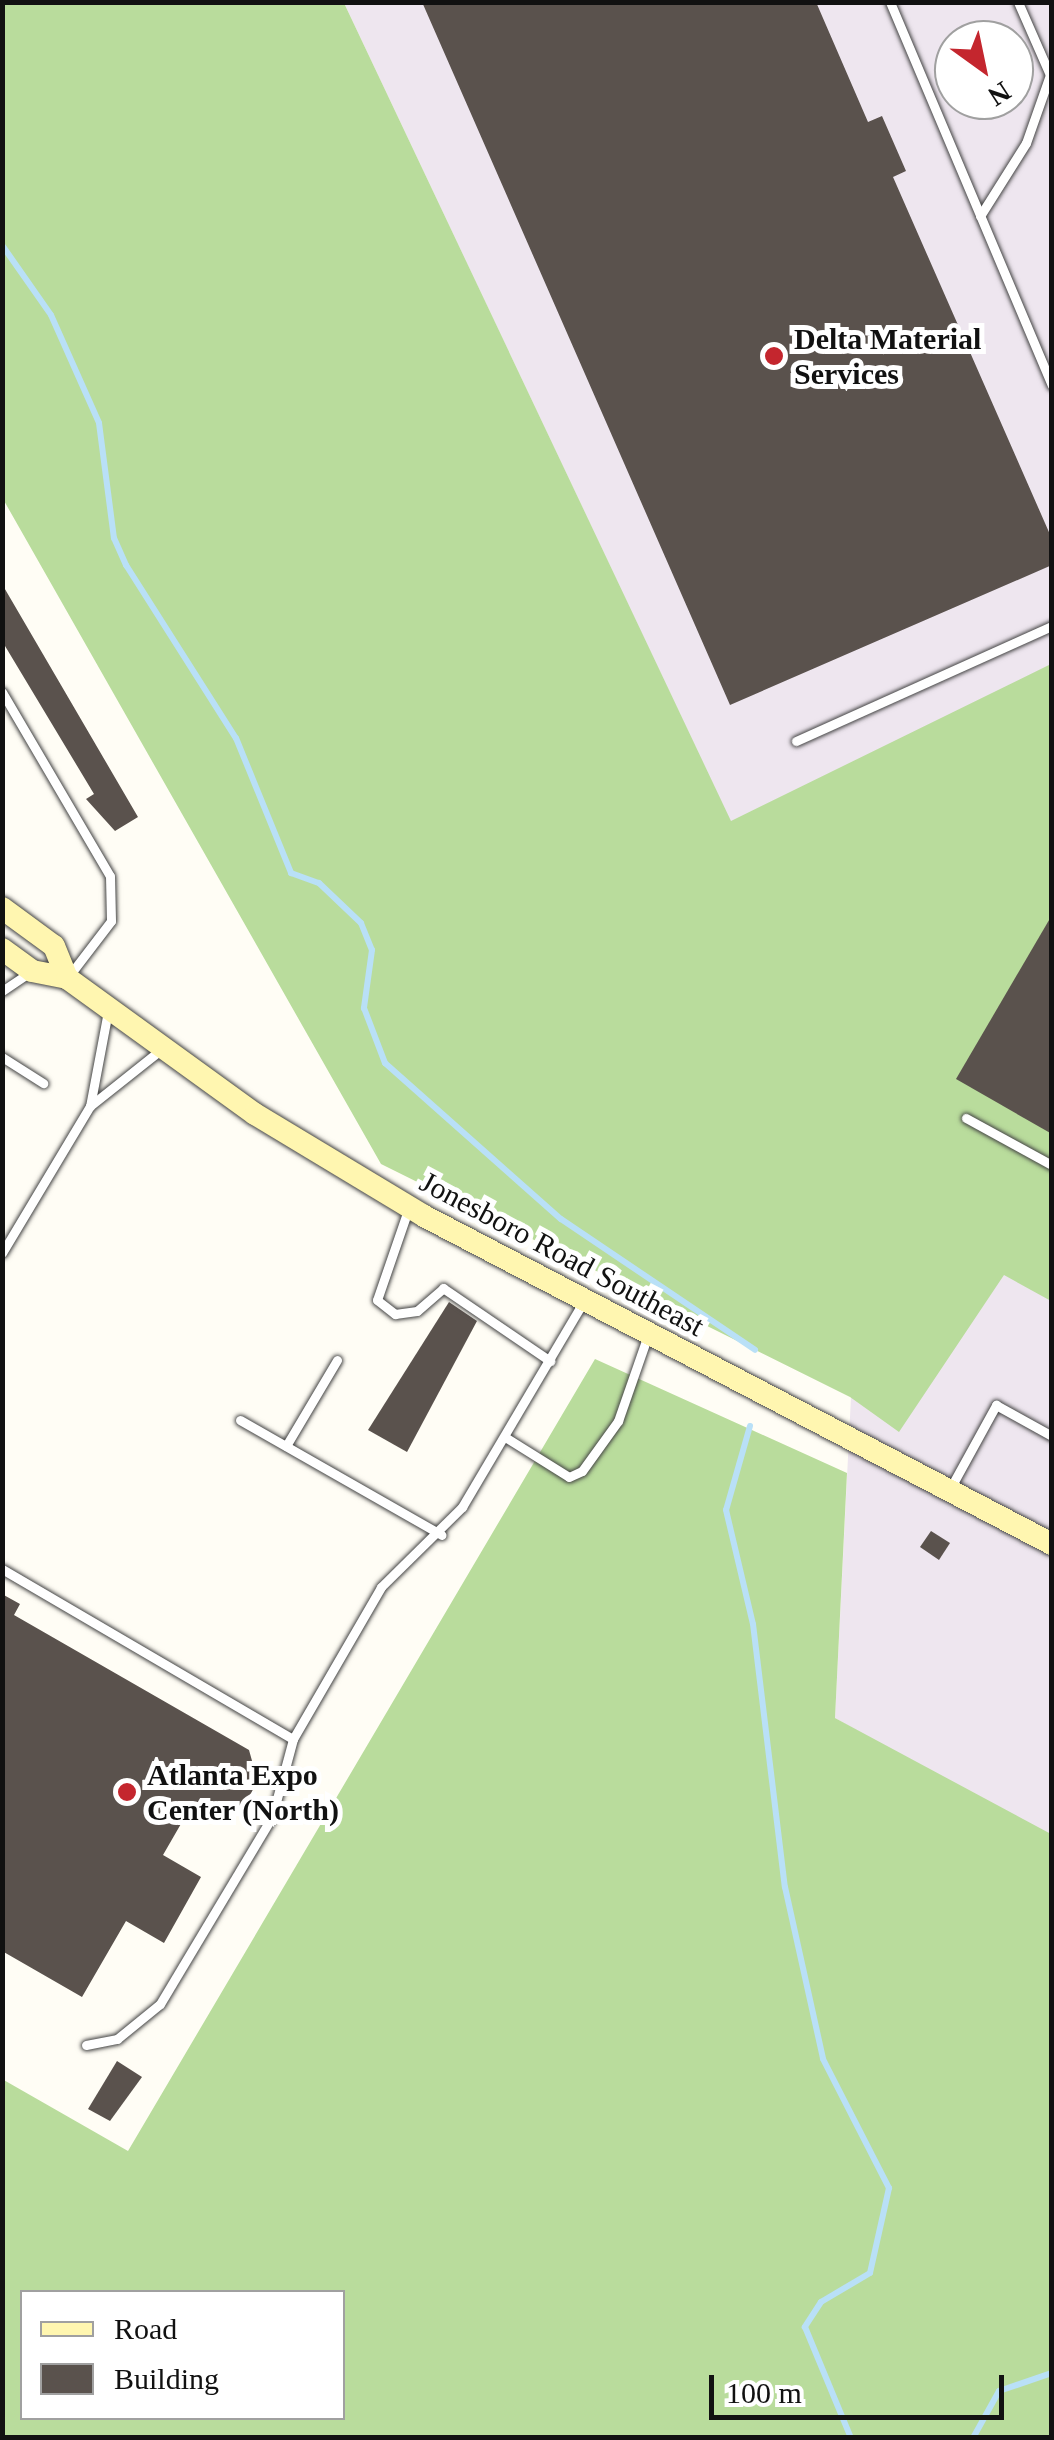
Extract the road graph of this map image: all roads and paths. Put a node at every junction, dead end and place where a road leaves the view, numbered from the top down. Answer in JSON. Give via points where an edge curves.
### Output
{"nodes":[{"id":1,"x":890,"y":2,"type":"edge"},
{"id":2,"x":1018,"y":2,"type":"edge"},
{"id":3,"x":980,"y":216,"type":"junction"},
{"id":4,"x":1052,"y":385,"type":"edge"},
{"id":5,"x":1052,"y":626,"type":"edge"},
{"id":6,"x":2,"y":692,"type":"edge"},
{"id":7,"x":796,"y":741,"type":"dead end"},
{"id":8,"x":2,"y":908,"type":"edge"},
{"id":9,"x":2,"y":949,"type":"edge"},
{"id":10,"x":32,"y":971,"type":"junction"},
{"id":11,"x":68,"y":978,"type":"junction"},
{"id":12,"x":2,"y":991,"type":"edge"},
{"id":13,"x":108,"y":1008,"type":"junction"},
{"id":14,"x":163,"y":1048,"type":"junction"},
{"id":15,"x":4,"y":1059,"type":"edge"},
{"id":16,"x":43,"y":1083,"type":"dead end"},
{"id":17,"x":90,"y":1106,"type":"junction"},
{"id":18,"x":966,"y":1118,"type":"dead end"},
{"id":19,"x":1052,"y":1166,"type":"edge"},
{"id":20,"x":409,"y":1208,"type":"junction"},
{"id":21,"x":2,"y":1254,"type":"edge"},
{"id":22,"x":583,"y":1302,"type":"junction"},
{"id":23,"x":648,"y":1335,"type":"junction"},
{"id":24,"x":337,"y":1360,"type":"dead end"},
{"id":25,"x":550,"y":1360,"type":"junction"},
{"id":26,"x":240,"y":1420,"type":"dead end"},
{"id":27,"x":1052,"y":1436,"type":"edge"},
{"id":28,"x":506,"y":1437,"type":"junction"},
{"id":29,"x":286,"y":1446,"type":"junction"},
{"id":30,"x":950,"y":1490,"type":"junction"},
{"id":31,"x":442,"y":1535,"type":"junction"},
{"id":32,"x":1052,"y":1544,"type":"edge"},
{"id":33,"x":2,"y":1569,"type":"edge"},
{"id":34,"x":292,"y":1739,"type":"junction"},
{"id":35,"x":86,"y":2045,"type":"dead end"}],
"edges":[{"from":1,"to":3,"type":"lane"},
{"from":2,"to":3,"type":"lane","via":[[1050,75],[1026,143]]},
{"from":3,"to":4,"type":"lane"},
{"from":5,"to":7,"type":"lane"},
{"from":6,"to":11,"type":"lane","via":[[110,876],[111,921]]},
{"from":8,"to":11,"type":"main road","name":"Jonesboro Road Southeast","via":[[54,946]]},
{"from":9,"to":10,"type":"main road","name":"Jonesboro Road Southeast"},
{"from":10,"to":11,"type":"main road","name":"Jonesboro Road Southeast"},
{"from":10,"to":12,"type":"lane"},
{"from":11,"to":13,"type":"main road","name":"Jonesboro Road Southeast"},
{"from":13,"to":14,"type":"main road","name":"Jonesboro Road Southeast"},
{"from":13,"to":17,"type":"lane"},
{"from":14,"to":17,"type":"lane"},
{"from":14,"to":20,"type":"main road","name":"Jonesboro Road Southeast"},
{"from":15,"to":16,"type":"lane"},
{"from":17,"to":21,"type":"lane"},
{"from":18,"to":19,"type":"lane"},
{"from":20,"to":22,"type":"main road","name":"Jonesboro Road Southeast"},
{"from":20,"to":25,"type":"lane","via":[[377,1300],[396,1314],[416,1311],[443,1288]]},
{"from":22,"to":23,"type":"main road","name":"Jonesboro Road Southeast"},
{"from":22,"to":25,"type":"lane"},
{"from":23,"to":28,"type":"lane","via":[[618,1422],[582,1471],[568,1477]]},
{"from":23,"to":30,"type":"main road","name":"Jonesboro Road Southeast"},
{"from":24,"to":29,"type":"lane"},
{"from":25,"to":28,"type":"lane"},
{"from":26,"to":29,"type":"lane"},
{"from":27,"to":30,"type":"lane","via":[[996,1405]]},
{"from":28,"to":31,"type":"lane"},
{"from":29,"to":31,"type":"lane"},
{"from":30,"to":32,"type":"main road","name":"Jonesboro Road Southeast"},
{"from":31,"to":34,"type":"lane","via":[[380,1587]]},
{"from":33,"to":34,"type":"lane"},
{"from":34,"to":35,"type":"lane","via":[[272,1817],[160,2004],[118,2039]]}]}
